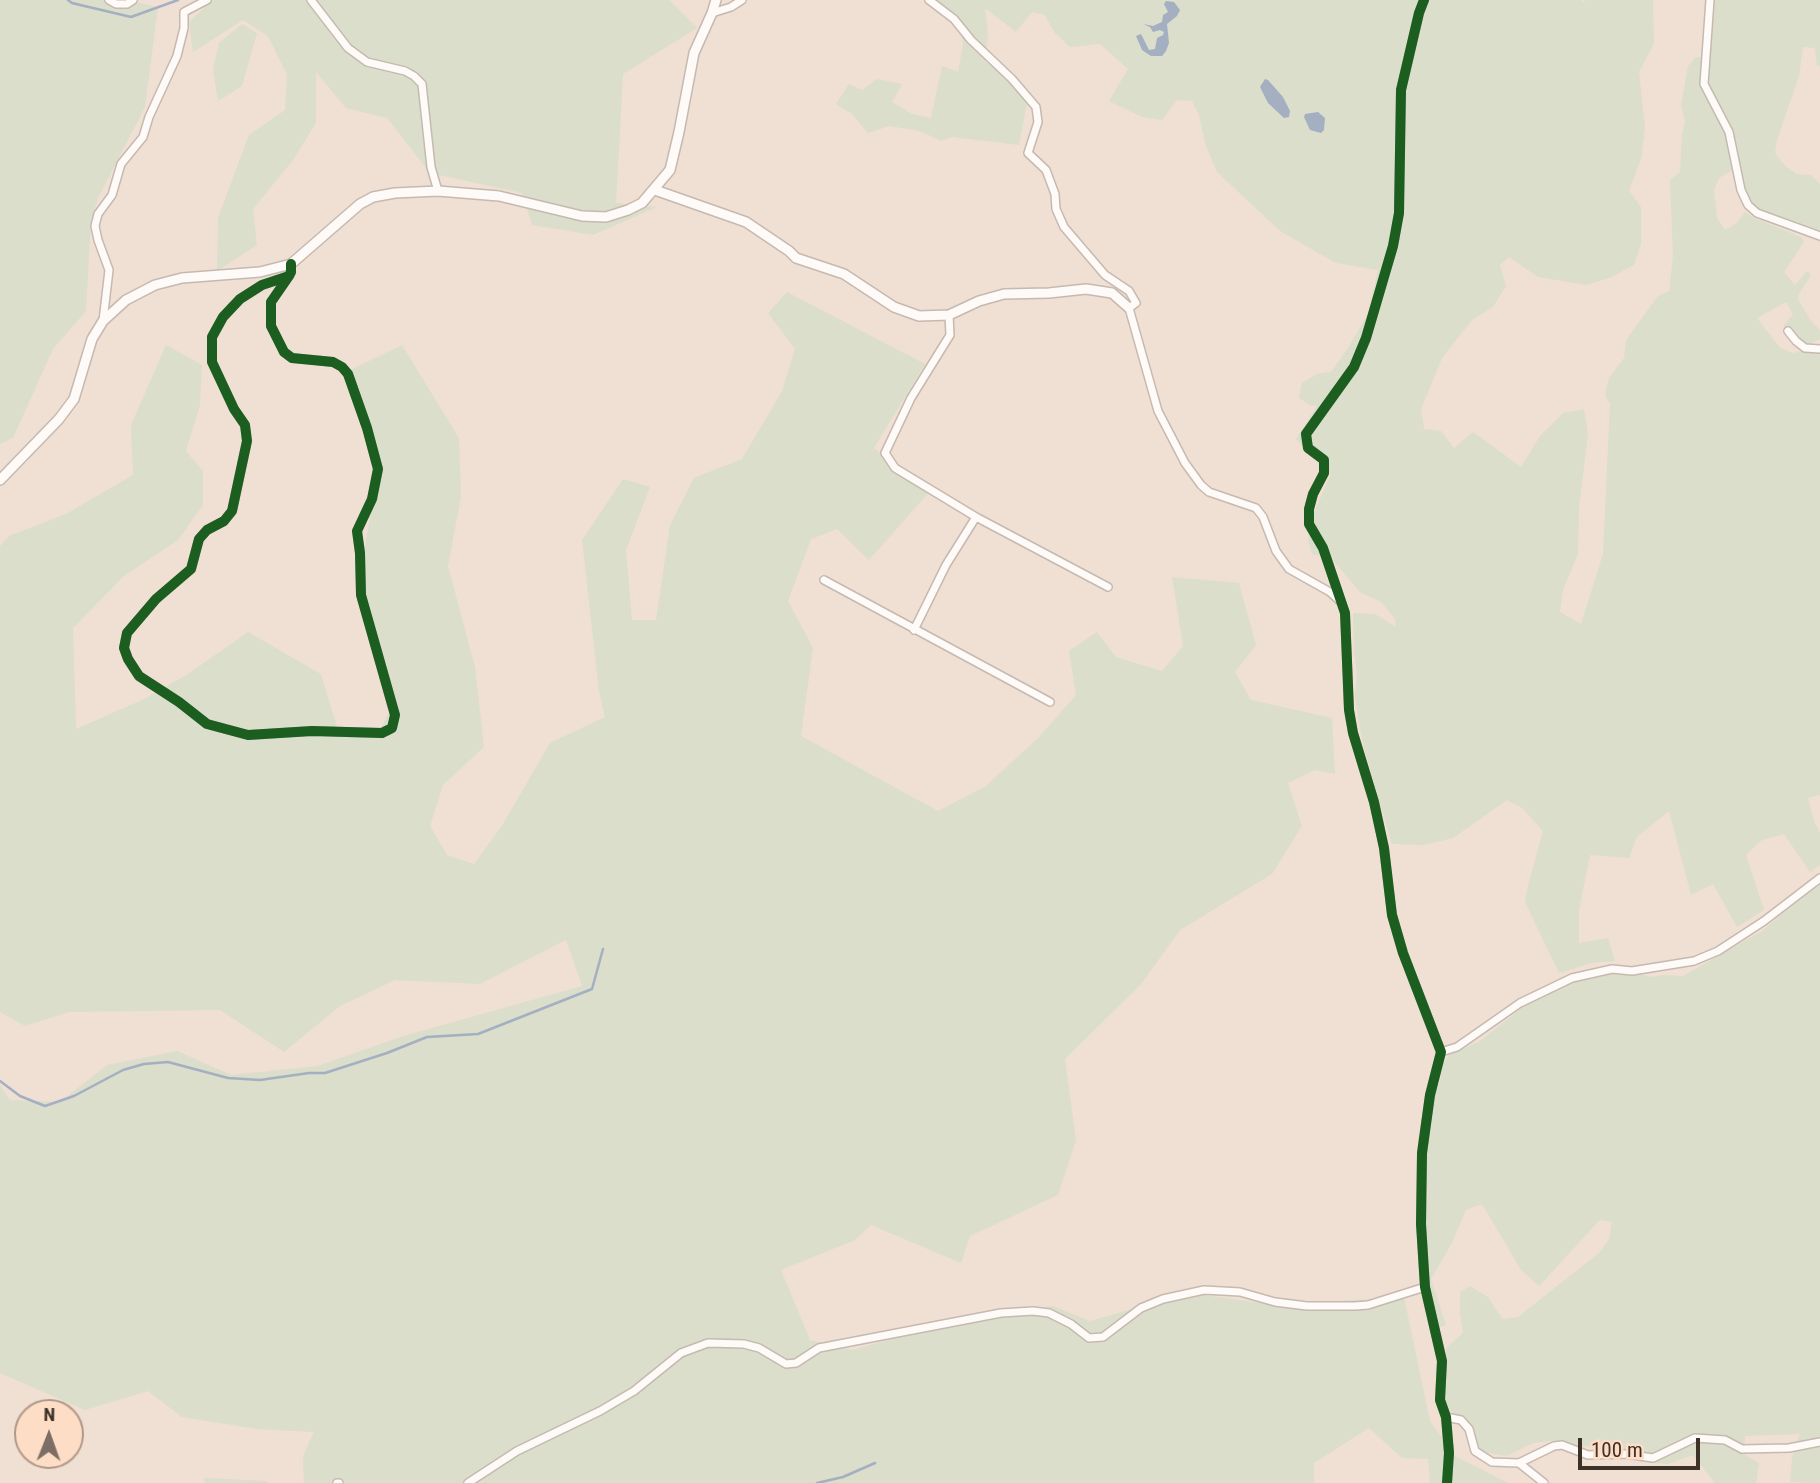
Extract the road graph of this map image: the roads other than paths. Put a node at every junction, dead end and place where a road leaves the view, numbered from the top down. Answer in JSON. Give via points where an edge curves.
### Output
{"nodes":[{"id":1,"x":109,"y":0,"type":"edge"},
{"id":2,"x":133,"y":0,"type":"edge"},
{"id":3,"x":207,"y":0,"type":"edge"},
{"id":4,"x":311,"y":0,"type":"edge"},
{"id":5,"x":716,"y":0,"type":"edge"},
{"id":6,"x":743,"y":0,"type":"edge"},
{"id":7,"x":929,"y":0,"type":"edge"},
{"id":8,"x":1424,"y":0,"type":"edge"},
{"id":9,"x":1710,"y":0,"type":"edge"},
{"id":10,"x":712,"y":13,"type":"junction"},
{"id":11,"x":655,"y":190,"type":"junction"},
{"id":12,"x":438,"y":191,"type":"junction"},
{"id":13,"x":1820,"y":236,"type":"edge"},
{"id":14,"x":291,"y":264,"type":"junction"},
{"id":15,"x":289,"y":276,"type":"junction"},
{"id":16,"x":1129,"y":308,"type":"junction"},
{"id":17,"x":949,"y":315,"type":"junction"},
{"id":18,"x":103,"y":321,"type":"junction"},
{"id":19,"x":1788,"y":331,"type":"dead end"},
{"id":20,"x":1820,"y":349,"type":"edge"},
{"id":21,"x":0,"y":480,"type":"edge"},
{"id":22,"x":976,"y":517,"type":"junction"},
{"id":23,"x":824,"y":580,"type":"dead end"},
{"id":24,"x":1108,"y":587,"type":"dead end"},
{"id":25,"x":1341,"y":602,"type":"junction"},
{"id":26,"x":914,"y":630,"type":"junction"},
{"id":27,"x":1049,"y":702,"type":"dead end"},
{"id":28,"x":1820,"y":878,"type":"edge"},
{"id":29,"x":1441,"y":1052,"type":"junction"},
{"id":30,"x":1426,"y":1287,"type":"junction"},
{"id":31,"x":1446,"y":1417,"type":"junction"},
{"id":32,"x":1820,"y":1442,"type":"edge"},
{"id":33,"x":1519,"y":1463,"type":"junction"},
{"id":34,"x":468,"y":1483,"type":"edge"},
{"id":35,"x":1447,"y":1483,"type":"edge"},
{"id":36,"x":1544,"y":1483,"type":"edge"}],
"edges":[{"from":1,"to":2,"type":"street","via":[[127,4]]},
{"from":3,"to":18,"type":"street","via":[[184,12],[177,56],[143,136],[121,164],[112,195],[95,226],[109,270]]},
{"from":4,"to":12,"type":"street","via":[[348,48],[367,62],[405,71],[422,84]]},
{"from":5,"to":10,"type":"street"},
{"from":6,"to":10,"type":"street"},
{"from":7,"to":16,"type":"street","via":[[954,19],[1036,107],[1038,122],[1028,153],[1046,170],[1064,227],[1105,275],[1129,291],[1136,303]]},
{"from":8,"to":25,"type":"street","via":[[1401,90],[1399,213],[1390,257],[1354,367],[1306,434],[1308,447],[1324,460],[1309,524],[1323,548]]},
{"from":9,"to":13,"type":"street","via":[[1704,84],[1729,132],[1741,190],[1756,214]]},
{"from":10,"to":11,"type":"street","via":[[694,53],[670,170]]},
{"from":11,"to":12,"type":"street","via":[[635,206],[606,217],[582,216],[499,196]]},
{"from":11,"to":17,"type":"street","via":[[746,222],[796,258],[844,274],[902,311],[928,317]]},
{"from":12,"to":14,"type":"street","via":[[373,197]]},
{"from":14,"to":15,"type":"street"},
{"from":14,"to":18,"type":"street","via":[[271,271],[182,278],[155,285],[126,300]]},
{"from":15,"to":15,"type":"street","via":[[240,299],[212,337],[212,362],[245,425],[247,441],[232,511],[199,539],[191,569],[134,624],[124,648],[139,676],[207,724],[248,735],[382,733],[393,728],[395,715],[361,595],[357,531],[372,499],[378,469],[348,374],[333,362],[292,358],[271,326],[271,302]]},
{"from":16,"to":17,"type":"street","via":[[1112,293],[1086,289],[1004,294]]},
{"from":16,"to":25,"type":"street","via":[[1158,411],[1185,463],[1209,492],[1256,508],[1289,569]]},
{"from":17,"to":22,"type":"street","via":[[950,335],[911,398],[885,453],[895,468]]},
{"from":18,"to":21,"type":"street","via":[[92,339],[74,398]]},
{"from":19,"to":20,"type":"street","via":[[1805,348]]},
{"from":22,"to":24,"type":"street"},
{"from":22,"to":26,"type":"street"},
{"from":23,"to":26,"type":"street"},
{"from":25,"to":29,"type":"street","via":[[1347,621],[1349,710],[1384,848],[1392,915]]},
{"from":26,"to":27,"type":"street"},
{"from":28,"to":29,"type":"street","via":[[1718,951],[1694,961],[1572,978],[1520,1003],[1457,1047]]},
{"from":29,"to":30,"type":"street","via":[[1423,1153],[1421,1224]]},
{"from":30,"to":31,"type":"street","via":[[1442,1361],[1440,1400]]},
{"from":30,"to":34,"type":"street","via":[[1355,1306],[1307,1306],[1204,1290],[1141,1308],[1103,1337],[1089,1338],[1049,1313],[1001,1313],[819,1348],[786,1364],[759,1348],[708,1343],[681,1353],[634,1391],[517,1451]]},
{"from":31,"to":33,"type":"street","via":[[1461,1420],[1469,1429],[1480,1457]]},
{"from":31,"to":35,"type":"street"},
{"from":32,"to":33,"type":"street","via":[[1742,1449],[1725,1440],[1695,1438],[1653,1458],[1588,1455],[1562,1445]]},
{"from":33,"to":36,"type":"street"}]}
